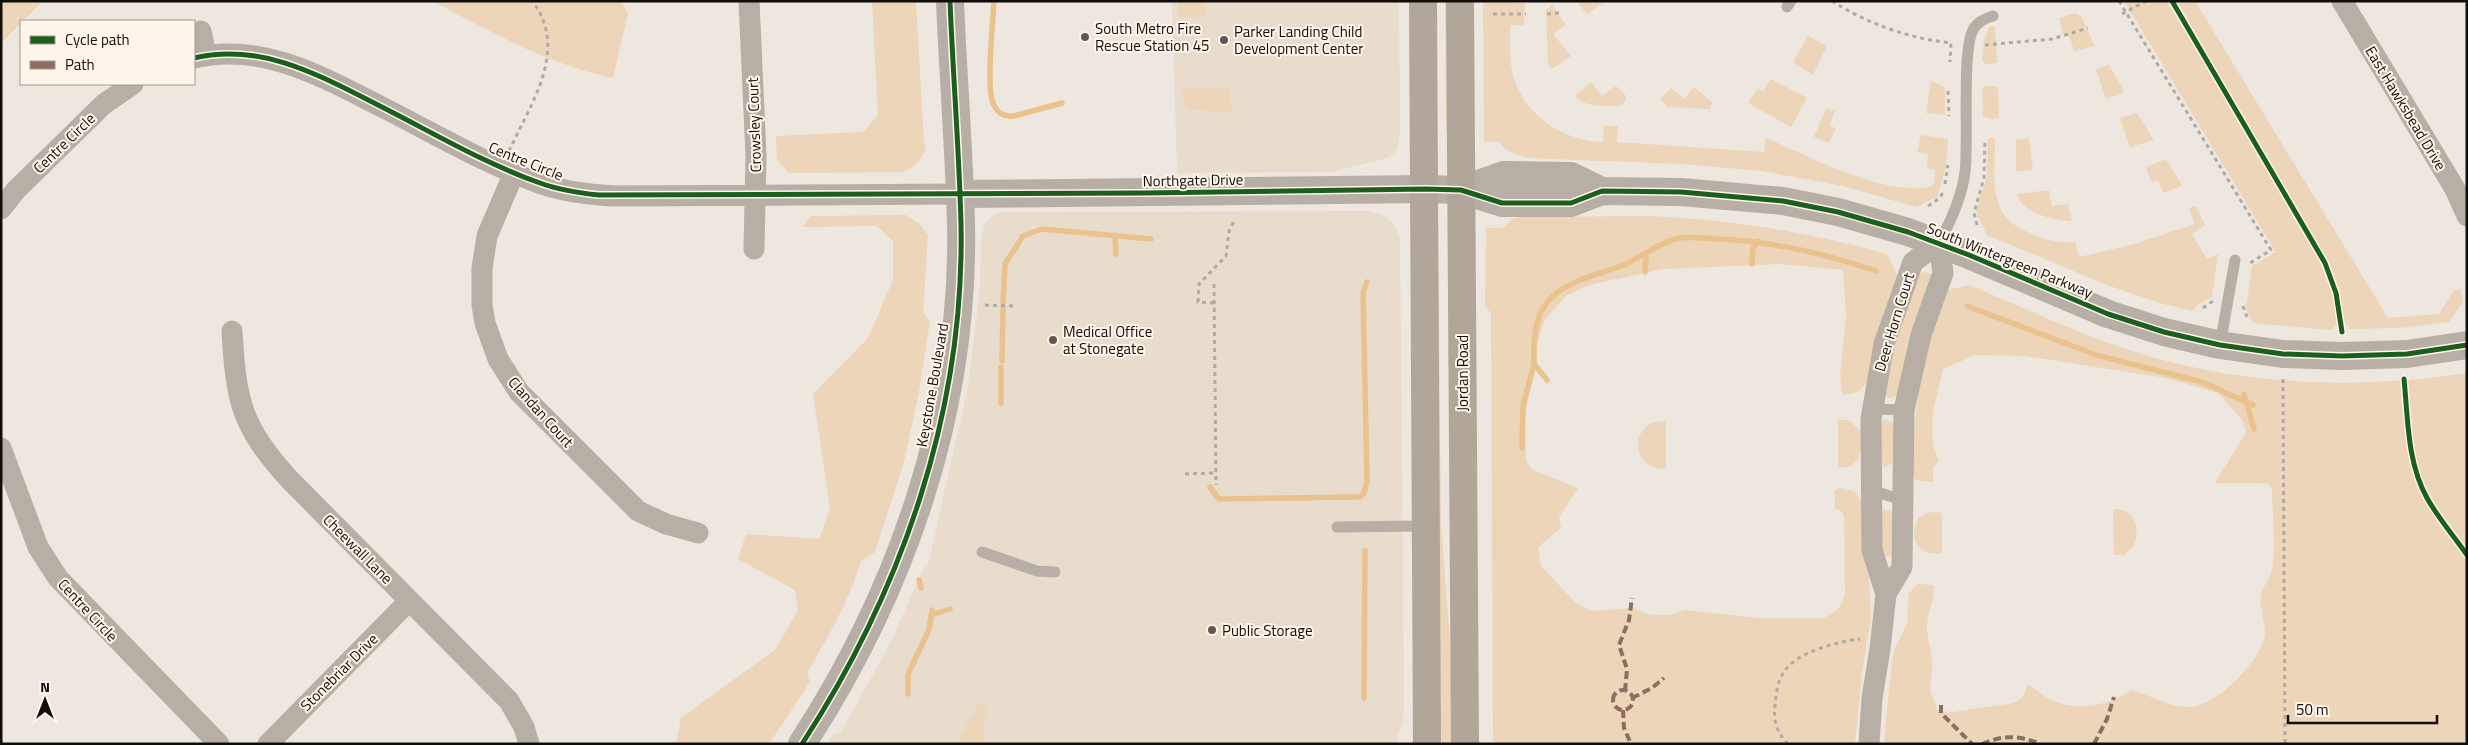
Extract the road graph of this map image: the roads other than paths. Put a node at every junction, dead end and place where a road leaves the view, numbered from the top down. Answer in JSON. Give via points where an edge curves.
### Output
{"nodes":[{"id":1,"x":749,"y":1,"type":"edge"},
{"id":2,"x":950,"y":1,"type":"edge"},
{"id":3,"x":1423,"y":1,"type":"edge"},
{"id":4,"x":1460,"y":1,"type":"edge"},
{"id":5,"x":2342,"y":1,"type":"edge"},
{"id":6,"x":1993,"y":16,"type":"dead end"},
{"id":7,"x":201,"y":31,"type":"dead end"},
{"id":8,"x":200,"y":56,"type":"edge"},
{"id":9,"x":132,"y":85,"type":"edge"},
{"id":10,"x":511,"y":164,"type":"junction"},
{"id":11,"x":1425,"y":189,"type":"junction"},
{"id":12,"x":1461,"y":190,"type":"junction"},
{"id":13,"x":960,"y":194,"type":"junction"},
{"id":14,"x":756,"y":195,"type":"junction"},
{"id":15,"x":2465,"y":204,"type":"edge"},
{"id":16,"x":1,"y":209,"type":"edge"},
{"id":17,"x":1938,"y":243,"type":"junction"},
{"id":18,"x":754,"y":249,"type":"dead end"},
{"id":19,"x":2235,"y":260,"type":"dead end"},
{"id":20,"x":232,"y":331,"type":"dead end"},
{"id":21,"x":2220,"y":345,"type":"junction"},
{"id":22,"x":2467,"y":345,"type":"edge"},
{"id":23,"x":1872,"y":409,"type":"junction"},
{"id":24,"x":1904,"y":410,"type":"junction"},
{"id":25,"x":1,"y":448,"type":"edge"},
{"id":26,"x":1871,"y":490,"type":"junction"},
{"id":27,"x":1902,"y":500,"type":"junction"},
{"id":28,"x":1426,"y":526,"type":"junction"},
{"id":29,"x":1337,"y":527,"type":"dead end"},
{"id":30,"x":698,"y":533,"type":"dead end"},
{"id":31,"x":982,"y":552,"type":"dead end"},
{"id":32,"x":1055,"y":572,"type":"dead end"},
{"id":33,"x":1886,"y":594,"type":"junction"},
{"id":34,"x":409,"y":601,"type":"junction"},
{"id":35,"x":219,"y":744,"type":"edge"},
{"id":36,"x":268,"y":744,"type":"edge"},
{"id":37,"x":529,"y":744,"type":"edge"},
{"id":38,"x":802,"y":744,"type":"edge"},
{"id":39,"x":1427,"y":744,"type":"edge"},
{"id":40,"x":1465,"y":744,"type":"edge"},
{"id":41,"x":1869,"y":744,"type":"edge"}],
"edges":[{"from":1,"to":14,"type":"street","name":"Crowsley Court"},
{"from":2,"to":13,"type":"street","name":"Keystone Boulevard"},
{"from":3,"to":11,"type":"main road"},
{"from":4,"to":12,"type":"main road","name":"Jordan Road"},
{"from":5,"to":15,"type":"street","name":"East Hawksbead Drive"},
{"from":6,"to":17,"type":"lane","via":[[1980,22],[1971,34],[1965,172],[1952,219]]},
{"from":7,"to":8,"type":"street"},
{"from":8,"to":10,"type":"street","name":"Centre Circle","via":[[262,56],[318,75]]},
{"from":9,"to":16,"type":"street","name":"Centre Circle","via":[[104,104],[16,190]]},
{"from":10,"to":14,"type":"street","name":"Centre Circle","via":[[556,188],[599,196]]},
{"from":10,"to":30,"type":"street","name":"Clandan Court","via":[[487,236],[482,268],[485,323],[498,359],[519,392],[638,510],[666,524]]},
{"from":11,"to":12,"type":"street","name":"South Wintergreen Parkway"},
{"from":11,"to":13,"type":"street","name":"Northgate Drive"},
{"from":11,"to":28,"type":"main road"},
{"from":12,"to":17,"type":"street","name":"South Wintergreen Parkway","via":[[1504,175],[1571,176],[1602,191],[1681,192],[1783,201],[1862,218]]},
{"from":12,"to":40,"type":"main road","name":"Jordan Road"},
{"from":13,"to":14,"type":"street","name":"Centre Circle"},
{"from":13,"to":38,"type":"street","name":"Keystone Boulevard","via":[[959,280],[953,354],[945,404],[926,481],[911,529],[873,620]]},
{"from":14,"to":18,"type":"street","name":"Crowsley Court"},
{"from":17,"to":21,"type":"street","name":"South Wintergreen Parkway","via":[[2108,314]]},
{"from":17,"to":23,"type":"street","name":"Deer Horn Court","via":[[1912,262],[1884,344]]},
{"from":17,"to":24,"type":"street","name":"Deer Horn Court","via":[[1943,273],[1921,335]]},
{"from":19,"to":21,"type":"lane"},
{"from":20,"to":34,"type":"street","name":"Cheewall Lane","via":[[238,397],[247,422],[262,447],[289,479]]},
{"from":21,"to":22,"type":"street","name":"South Wintergreen Parkway","via":[[2283,354],[2342,356],[2407,354]]},
{"from":23,"to":24,"type":"lane"},
{"from":23,"to":26,"type":"street","name":"Deer Horn Court"},
{"from":24,"to":27,"type":"street","name":"Deer Horn Court"},
{"from":25,"to":35,"type":"street","name":"Centre Circle","via":[[38,547],[58,578]]},
{"from":26,"to":27,"type":"lane"},
{"from":26,"to":33,"type":"street","name":"Deer Horn Court","via":[[1872,550]]},
{"from":27,"to":33,"type":"street","name":"Deer Horn Court","via":[[1902,568]]},
{"from":28,"to":29,"type":"lane"},
{"from":28,"to":39,"type":"main road"},
{"from":31,"to":32,"type":"lane","via":[[1037,571]]},
{"from":33,"to":41,"type":"street","name":"Deer Horn Court"},
{"from":34,"to":36,"type":"street","name":"Stonebriar Drive"},
{"from":34,"to":37,"type":"street","name":"Cheewall Lane","via":[[509,701],[524,726]]}]}
